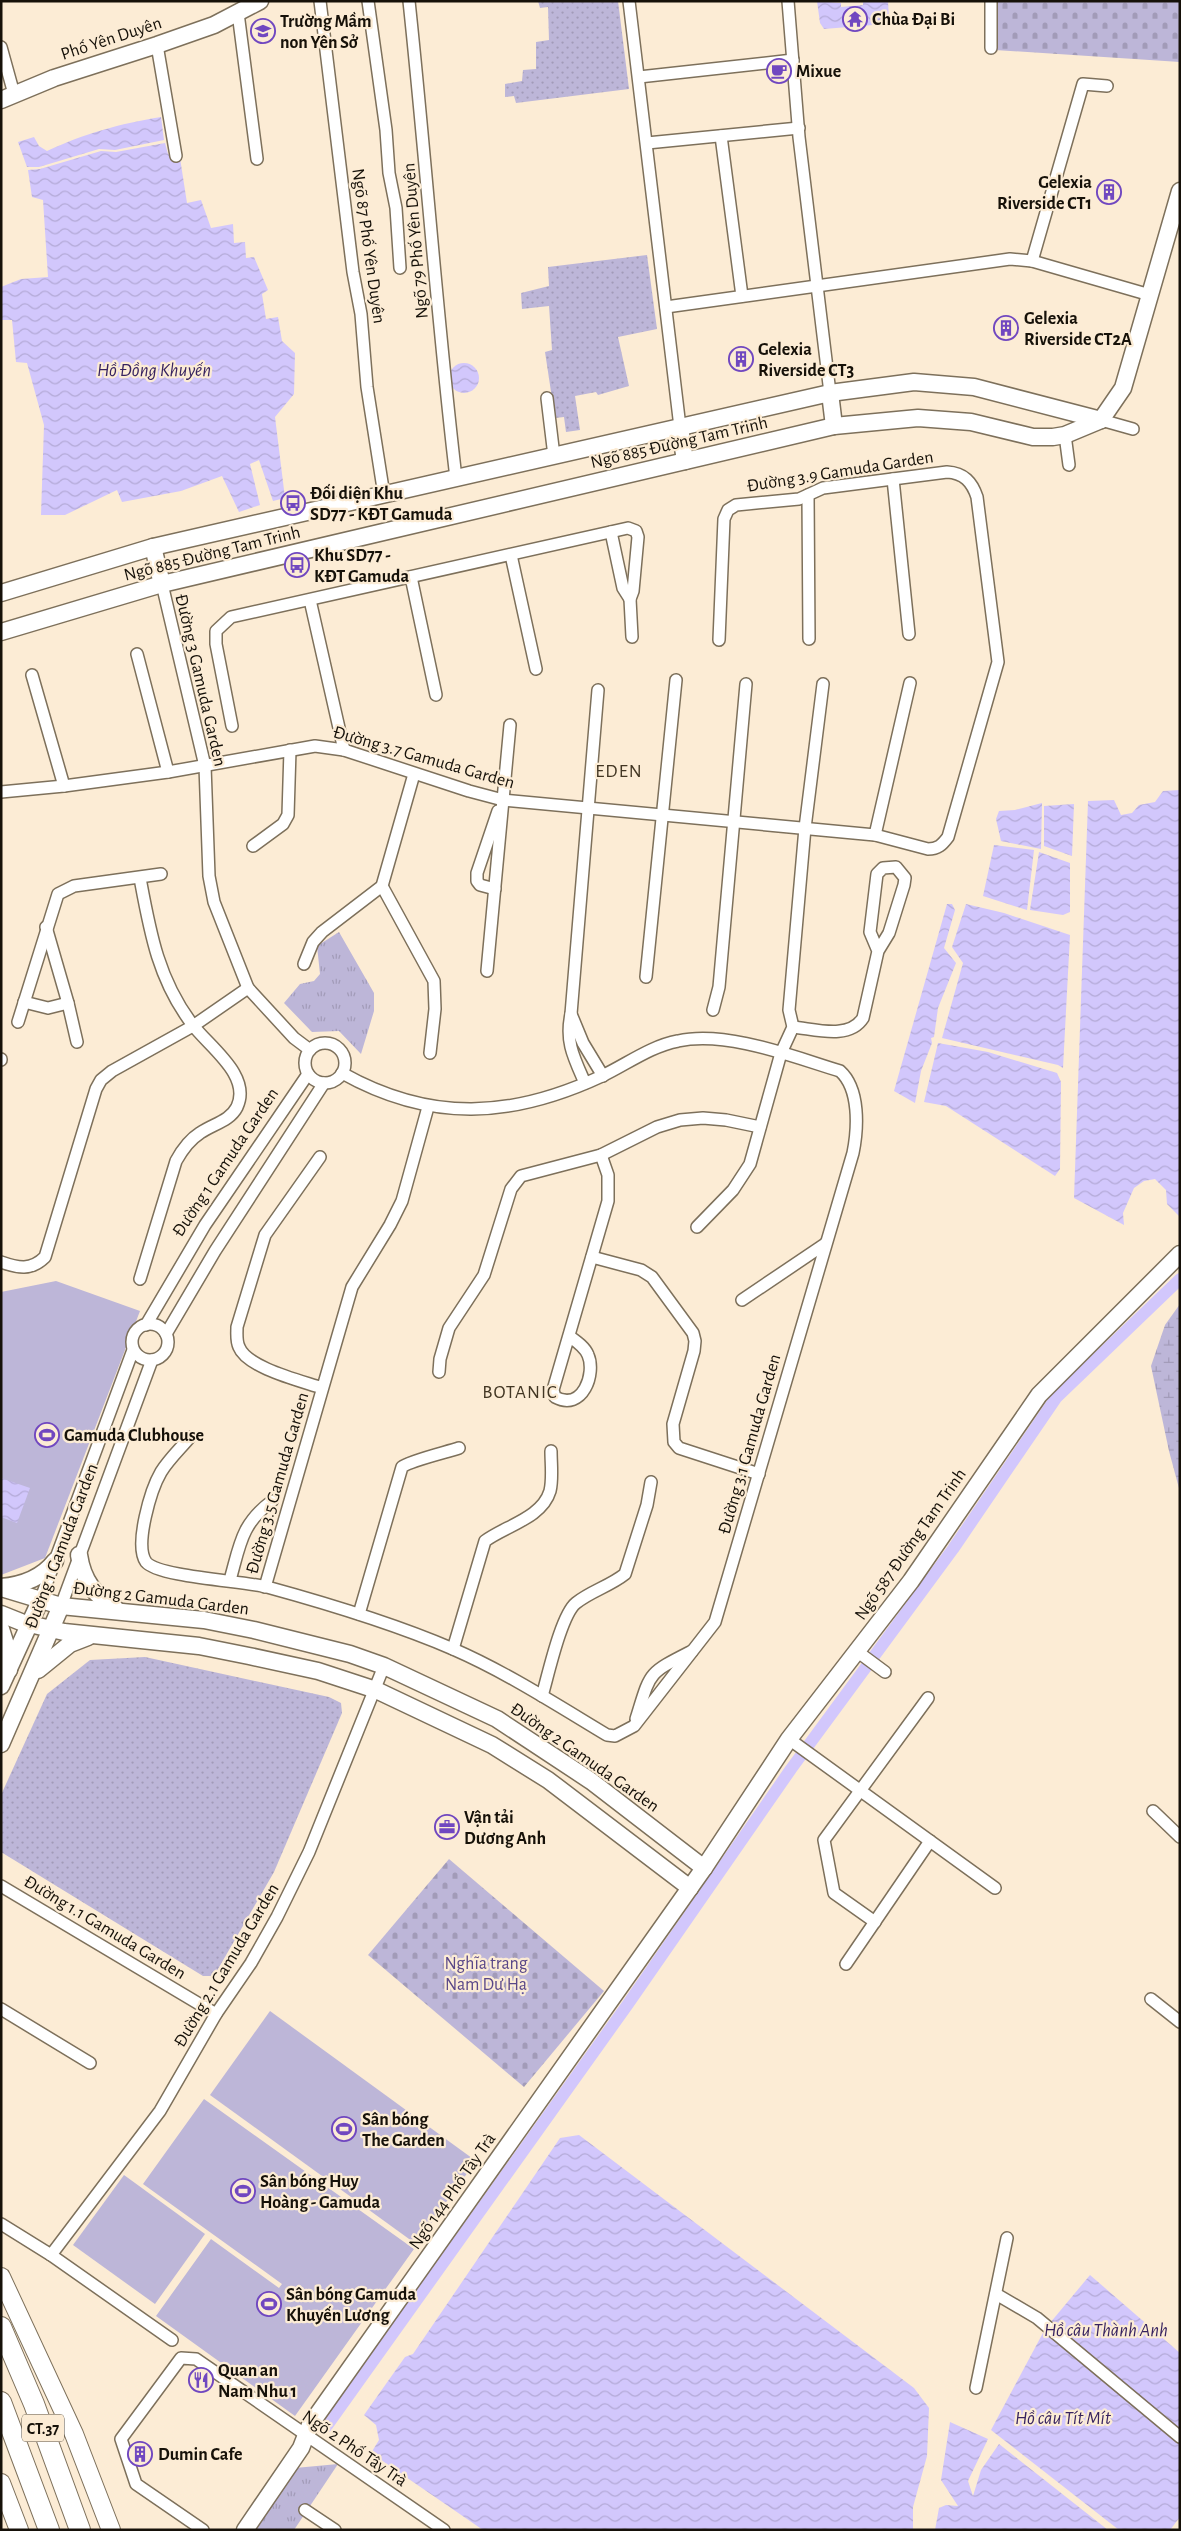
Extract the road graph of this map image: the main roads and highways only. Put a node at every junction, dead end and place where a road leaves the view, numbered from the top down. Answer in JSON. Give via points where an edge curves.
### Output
{"nodes":[{"id":1,"x":1,"y":2277,"type":"edge"},
{"id":2,"x":1,"y":2327,"type":"edge"},
{"id":3,"x":1,"y":2402,"type":"edge"},
{"id":4,"x":1,"y":2482,"type":"edge"},
{"id":5,"x":19,"y":2530,"type":"edge"},
{"id":6,"x":49,"y":2530,"type":"edge"},
{"id":7,"x":80,"y":2530,"type":"edge"},
{"id":8,"x":111,"y":2530,"type":"edge"}],
"edges":[{"from":1,"to":8,"type":"main road","via":[[74,2434]]},
{"from":2,"to":7,"type":"highway","number":"CT.37","via":[[34,2404]]},
{"from":3,"to":6,"type":"highway","number":"CT.37"},
{"from":4,"to":5,"type":"main road"}]}
